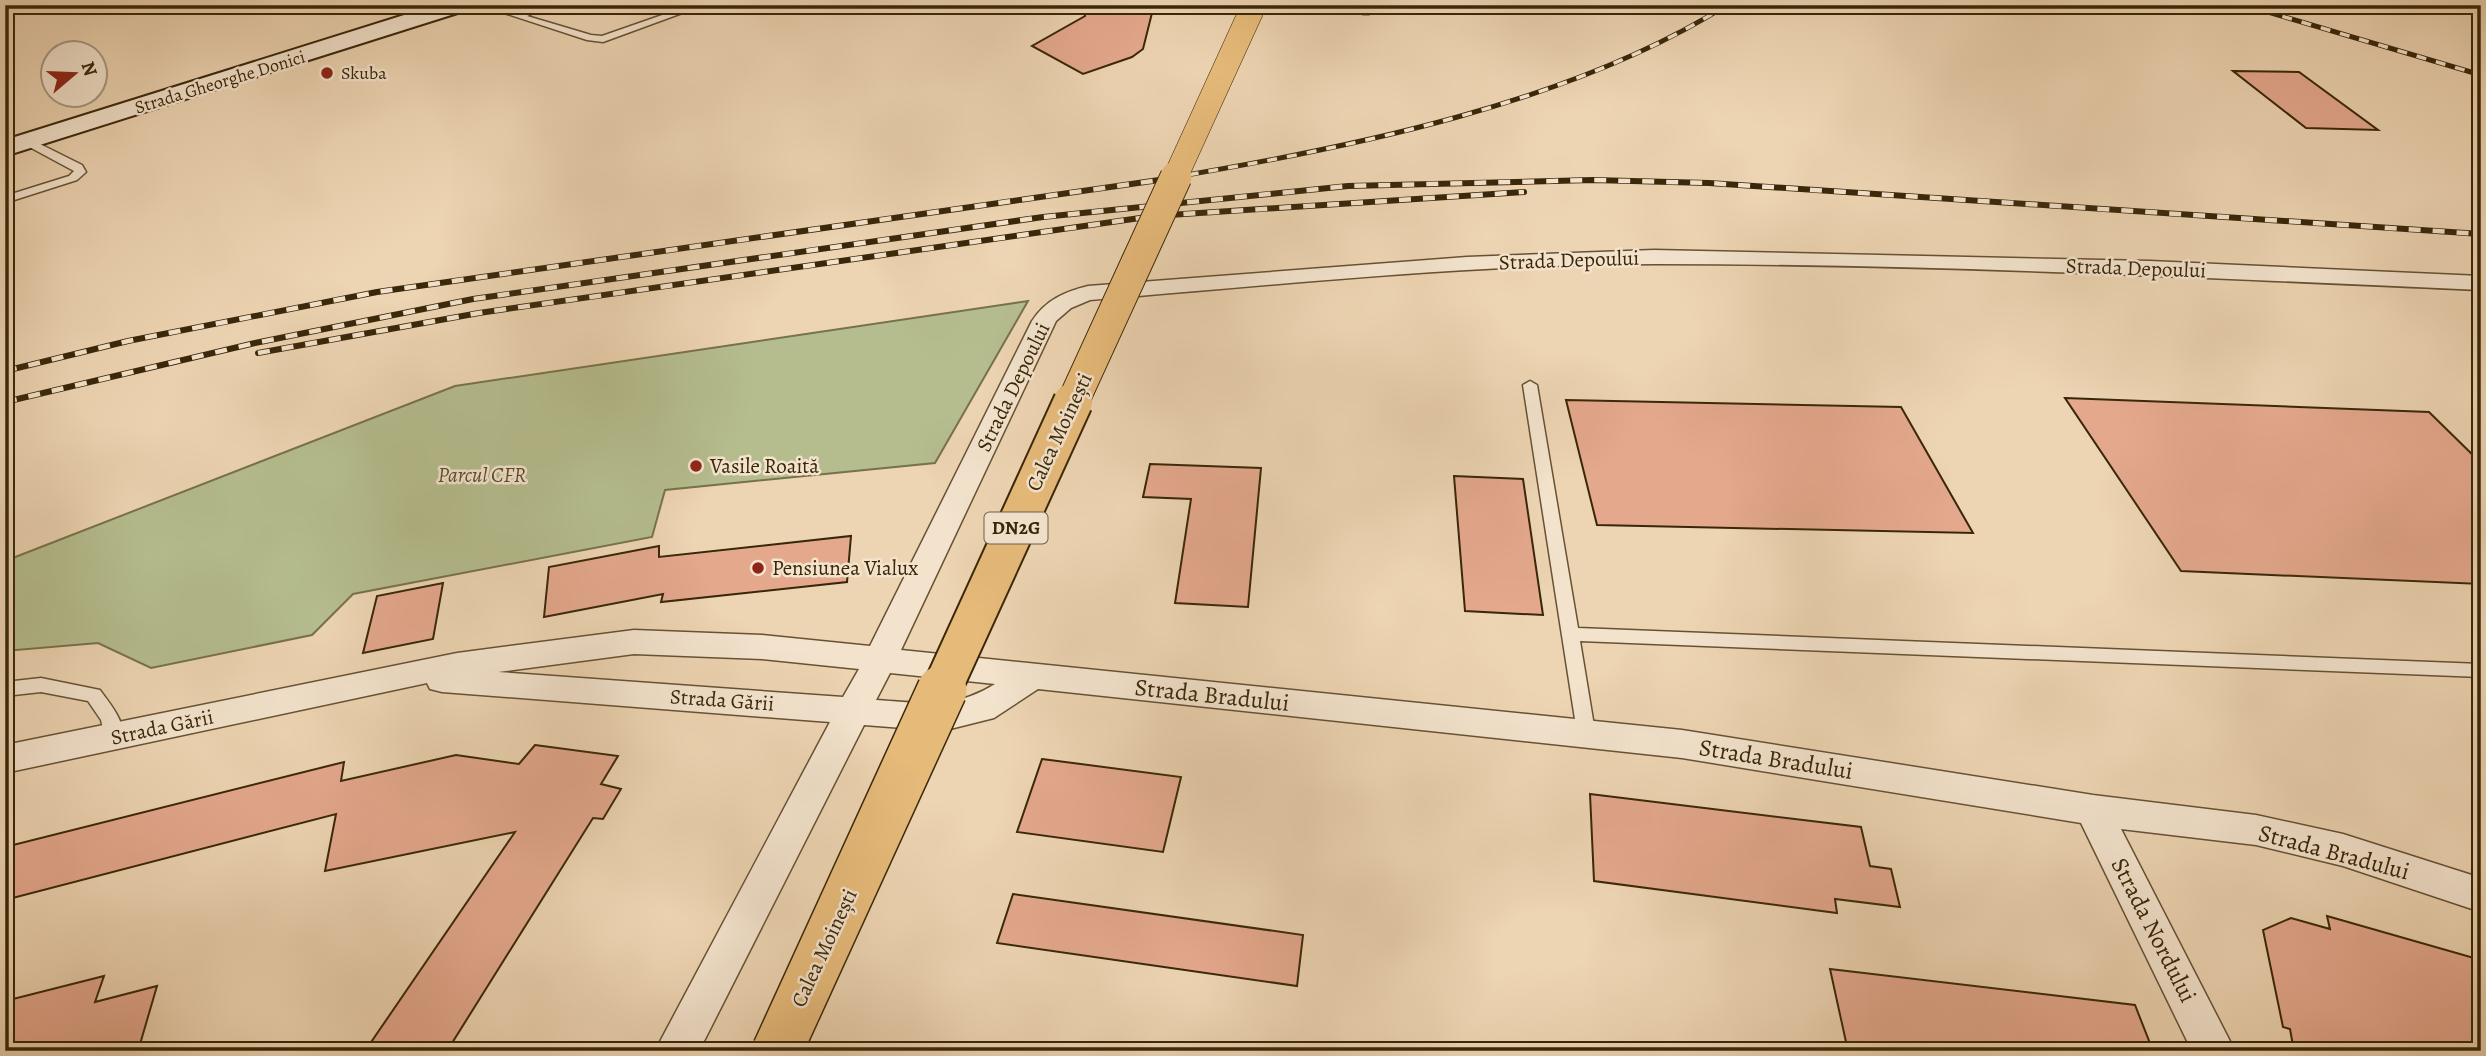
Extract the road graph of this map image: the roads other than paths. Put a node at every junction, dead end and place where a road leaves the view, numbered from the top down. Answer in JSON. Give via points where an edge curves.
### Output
{"nodes":[{"id":1,"x":408,"y":5,"type":"edge"},
{"id":2,"x":459,"y":5,"type":"edge"},
{"id":3,"x":484,"y":5,"type":"edge"},
{"id":4,"x":547,"y":5,"type":"edge"},
{"id":5,"x":700,"y":5,"type":"edge"},
{"id":6,"x":1254,"y":5,"type":"edge"},
{"id":7,"x":434,"y":14,"type":"junction"},
{"id":8,"x":518,"y":16,"type":"junction"},
{"id":9,"x":16,"y":144,"type":"edge"},
{"id":10,"x":5,"y":200,"type":"edge"},
{"id":11,"x":2481,"y":283,"type":"edge"},
{"id":12,"x":1530,"y":385,"type":"dead end"},
{"id":13,"x":1570,"y":634,"type":"junction"},
{"id":14,"x":880,"y":660,"type":"junction"},
{"id":15,"x":2481,"y":671,"type":"edge"},
{"id":16,"x":400,"y":677,"type":"junction"},
{"id":17,"x":1046,"y":678,"type":"junction"},
{"id":18,"x":5,"y":689,"type":"edge"},
{"id":19,"x":854,"y":710,"type":"junction"},
{"id":20,"x":1586,"y":733,"type":"junction"},
{"id":21,"x":113,"y":737,"type":"junction"},
{"id":22,"x":5,"y":759,"type":"edge"},
{"id":23,"x":2093,"y":810,"type":"junction"},
{"id":24,"x":2481,"y":895,"type":"edge"},
{"id":25,"x":676,"y":1051,"type":"edge"},
{"id":26,"x":777,"y":1051,"type":"edge"},
{"id":27,"x":2214,"y":1051,"type":"edge"}],
"edges":[{"from":1,"to":7,"type":"street"},
{"from":2,"to":7,"type":"street","name":"Strada Gheorghe Donici"},
{"from":3,"to":8,"type":"lane"},
{"from":4,"to":8,"type":"lane"},
{"from":5,"to":8,"type":"lane","via":[[603,39]]},
{"from":6,"to":26,"type":"main road","name":"Calea Moinești","number":"DN2G","bridge":true},
{"from":7,"to":9,"type":"street","name":"Strada Gheorghe Donici"},
{"from":9,"to":10,"type":"lane","via":[[78,167],[80,172]]},
{"from":11,"to":14,"type":"street","name":"Strada Depoului","via":[[2150,268],[1654,257],[1479,263],[1088,293],[1053,307],[1044,321]]},
{"from":12,"to":13,"type":"lane"},
{"from":13,"to":15,"type":"lane"},
{"from":13,"to":20,"type":"lane"},
{"from":14,"to":16,"type":"street","name":"Strada Gării","via":[[762,647],[634,642]]},
{"from":14,"to":17,"type":"street","name":"Strada Gării"},
{"from":14,"to":19,"type":"street","name":"Strada Depoului"},
{"from":16,"to":19,"type":"street","name":"Strada Gării"},
{"from":16,"to":21,"type":"street","name":"Strada Gării"},
{"from":17,"to":19,"type":"street","name":"Strada Gării","via":[[982,709],[942,718]]},
{"from":17,"to":20,"type":"street","name":"Strada Bradului"},
{"from":18,"to":21,"type":"lane","via":[[41,685],[94,695],[110,719]]},
{"from":19,"to":25,"type":"street","name":"Strada Depoului"},
{"from":20,"to":23,"type":"street","name":"Strada Bradului","via":[[1682,744]]},
{"from":21,"to":22,"type":"street","name":"Strada Gării"},
{"from":23,"to":24,"type":"street","name":"Strada Bradului","via":[[2256,830],[2343,850]]},
{"from":23,"to":27,"type":"street","name":"Strada Nordului"}]}
